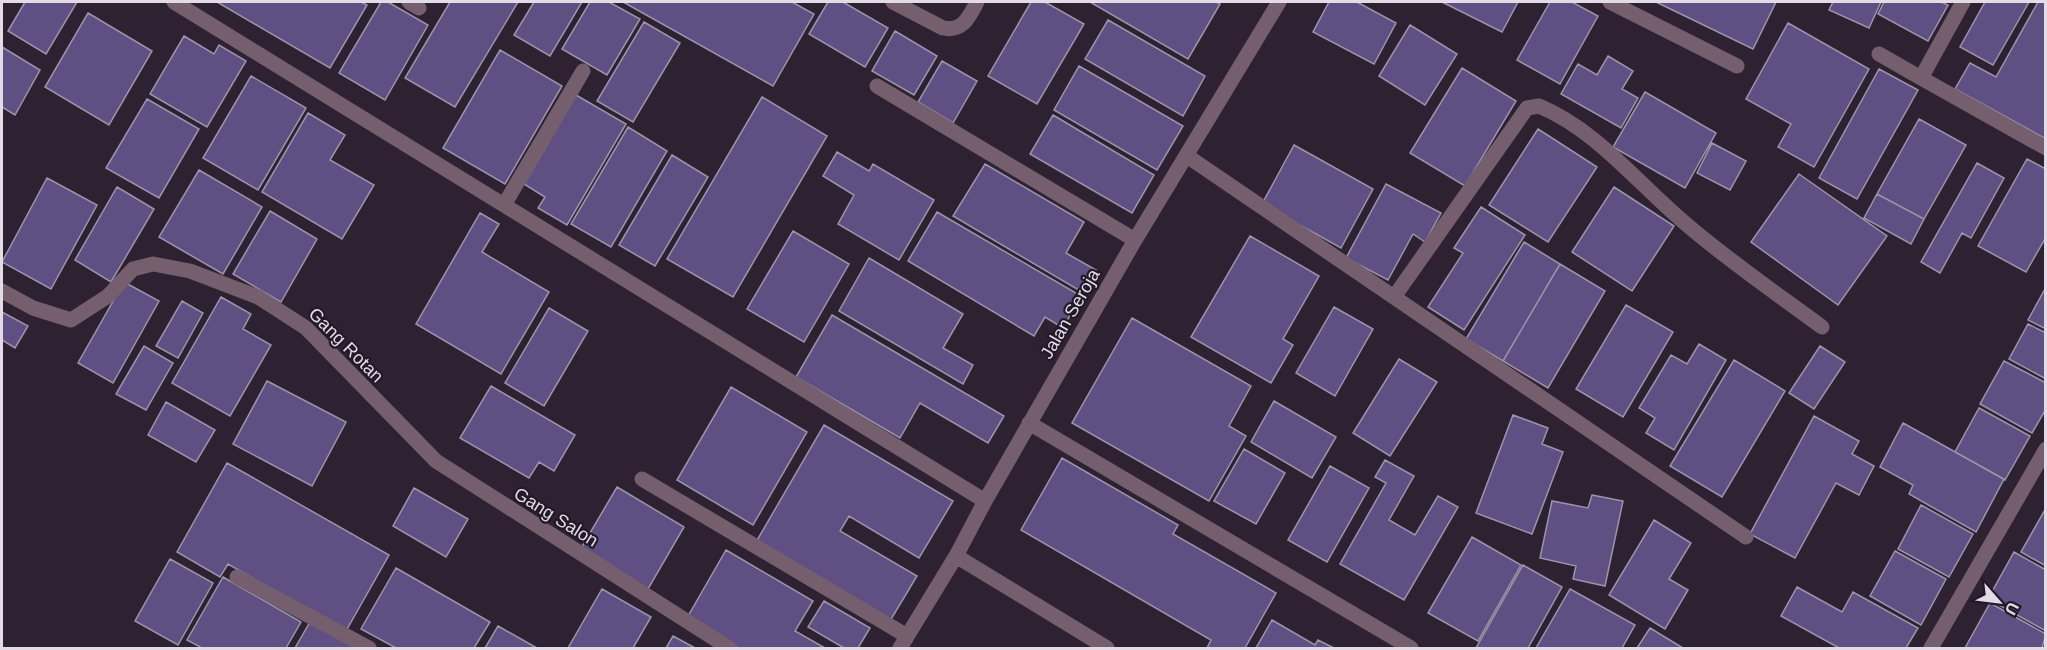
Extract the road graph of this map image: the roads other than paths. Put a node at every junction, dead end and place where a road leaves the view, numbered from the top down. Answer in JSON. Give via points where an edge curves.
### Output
{"nodes":[{"id":1,"x":174,"y":2,"type":"edge"},
{"id":2,"x":893,"y":2,"type":"edge"},
{"id":3,"x":977,"y":2,"type":"edge"},
{"id":4,"x":1277,"y":2,"type":"edge"},
{"id":5,"x":1610,"y":2,"type":"edge"},
{"id":6,"x":1963,"y":2,"type":"edge"},
{"id":7,"x":1879,"y":54,"type":"dead end"},
{"id":8,"x":1737,"y":66,"type":"dead end"},
{"id":9,"x":583,"y":71,"type":"dead end"},
{"id":10,"x":1921,"y":78,"type":"junction"},
{"id":11,"x":877,"y":86,"type":"dead end"},
{"id":12,"x":2046,"y":148,"type":"edge"},
{"id":13,"x":1187,"y":156,"type":"junction"},
{"id":14,"x":504,"y":205,"type":"junction"},
{"id":15,"x":1135,"y":240,"type":"junction"},
{"id":16,"x":2,"y":291,"type":"edge"},
{"id":17,"x":1394,"y":297,"type":"junction"},
{"id":18,"x":1822,"y":327,"type":"dead end"},
{"id":19,"x":375,"y":402,"type":"joint"},
{"id":20,"x":1029,"y":423,"type":"junction"},
{"id":21,"x":2046,"y":449,"type":"edge"},
{"id":22,"x":642,"y":479,"type":"dead end"},
{"id":23,"x":985,"y":501,"type":"junction"},
{"id":24,"x":1746,"y":537,"type":"dead end"},
{"id":25,"x":956,"y":556,"type":"junction"},
{"id":26,"x":237,"y":577,"type":"dead end"},
{"id":27,"x":903,"y":642,"type":"edge"},
{"id":28,"x":369,"y":648,"type":"edge"},
{"id":29,"x":729,"y":648,"type":"edge"},
{"id":30,"x":1107,"y":648,"type":"edge"},
{"id":31,"x":1411,"y":648,"type":"edge"},
{"id":32,"x":1931,"y":648,"type":"edge"}],
"edges":[{"from":1,"to":14,"type":"street"},
{"from":2,"to":3,"type":"street","via":[[951,29],[966,22]]},
{"from":4,"to":13,"type":"street","name":"Jalan Seroja"},
{"from":5,"to":8,"type":"street"},
{"from":6,"to":10,"type":"street"},
{"from":7,"to":10,"type":"street"},
{"from":9,"to":14,"type":"street"},
{"from":10,"to":12,"type":"street"},
{"from":11,"to":15,"type":"street"},
{"from":13,"to":15,"type":"street","name":"Jalan Seroja"},
{"from":13,"to":17,"type":"street"},
{"from":14,"to":23,"type":"street"},
{"from":15,"to":20,"type":"street","name":"Jalan Seroja"},
{"from":16,"to":19,"type":"street","name":"Gang Rotan","via":[[33,308],[71,320],[108,296],[133,269],[153,264],[190,271],[258,297],[306,328]]},
{"from":17,"to":18,"type":"street","via":[[1527,108],[1539,106],[1594,140],[1701,236]]},
{"from":17,"to":24,"type":"street"},
{"from":19,"to":29,"type":"street","name":"Gang Salon","via":[[436,461]]},
{"from":20,"to":23,"type":"street","name":"Jalan Seroja"},
{"from":20,"to":31,"type":"street"},
{"from":21,"to":32,"type":"street"},
{"from":22,"to":27,"type":"street"},
{"from":23,"to":25,"type":"street","name":"Jalan Seroja"},
{"from":25,"to":27,"type":"street","name":"Jalan Seroja"},
{"from":25,"to":30,"type":"street"},
{"from":26,"to":28,"type":"street"}]}
